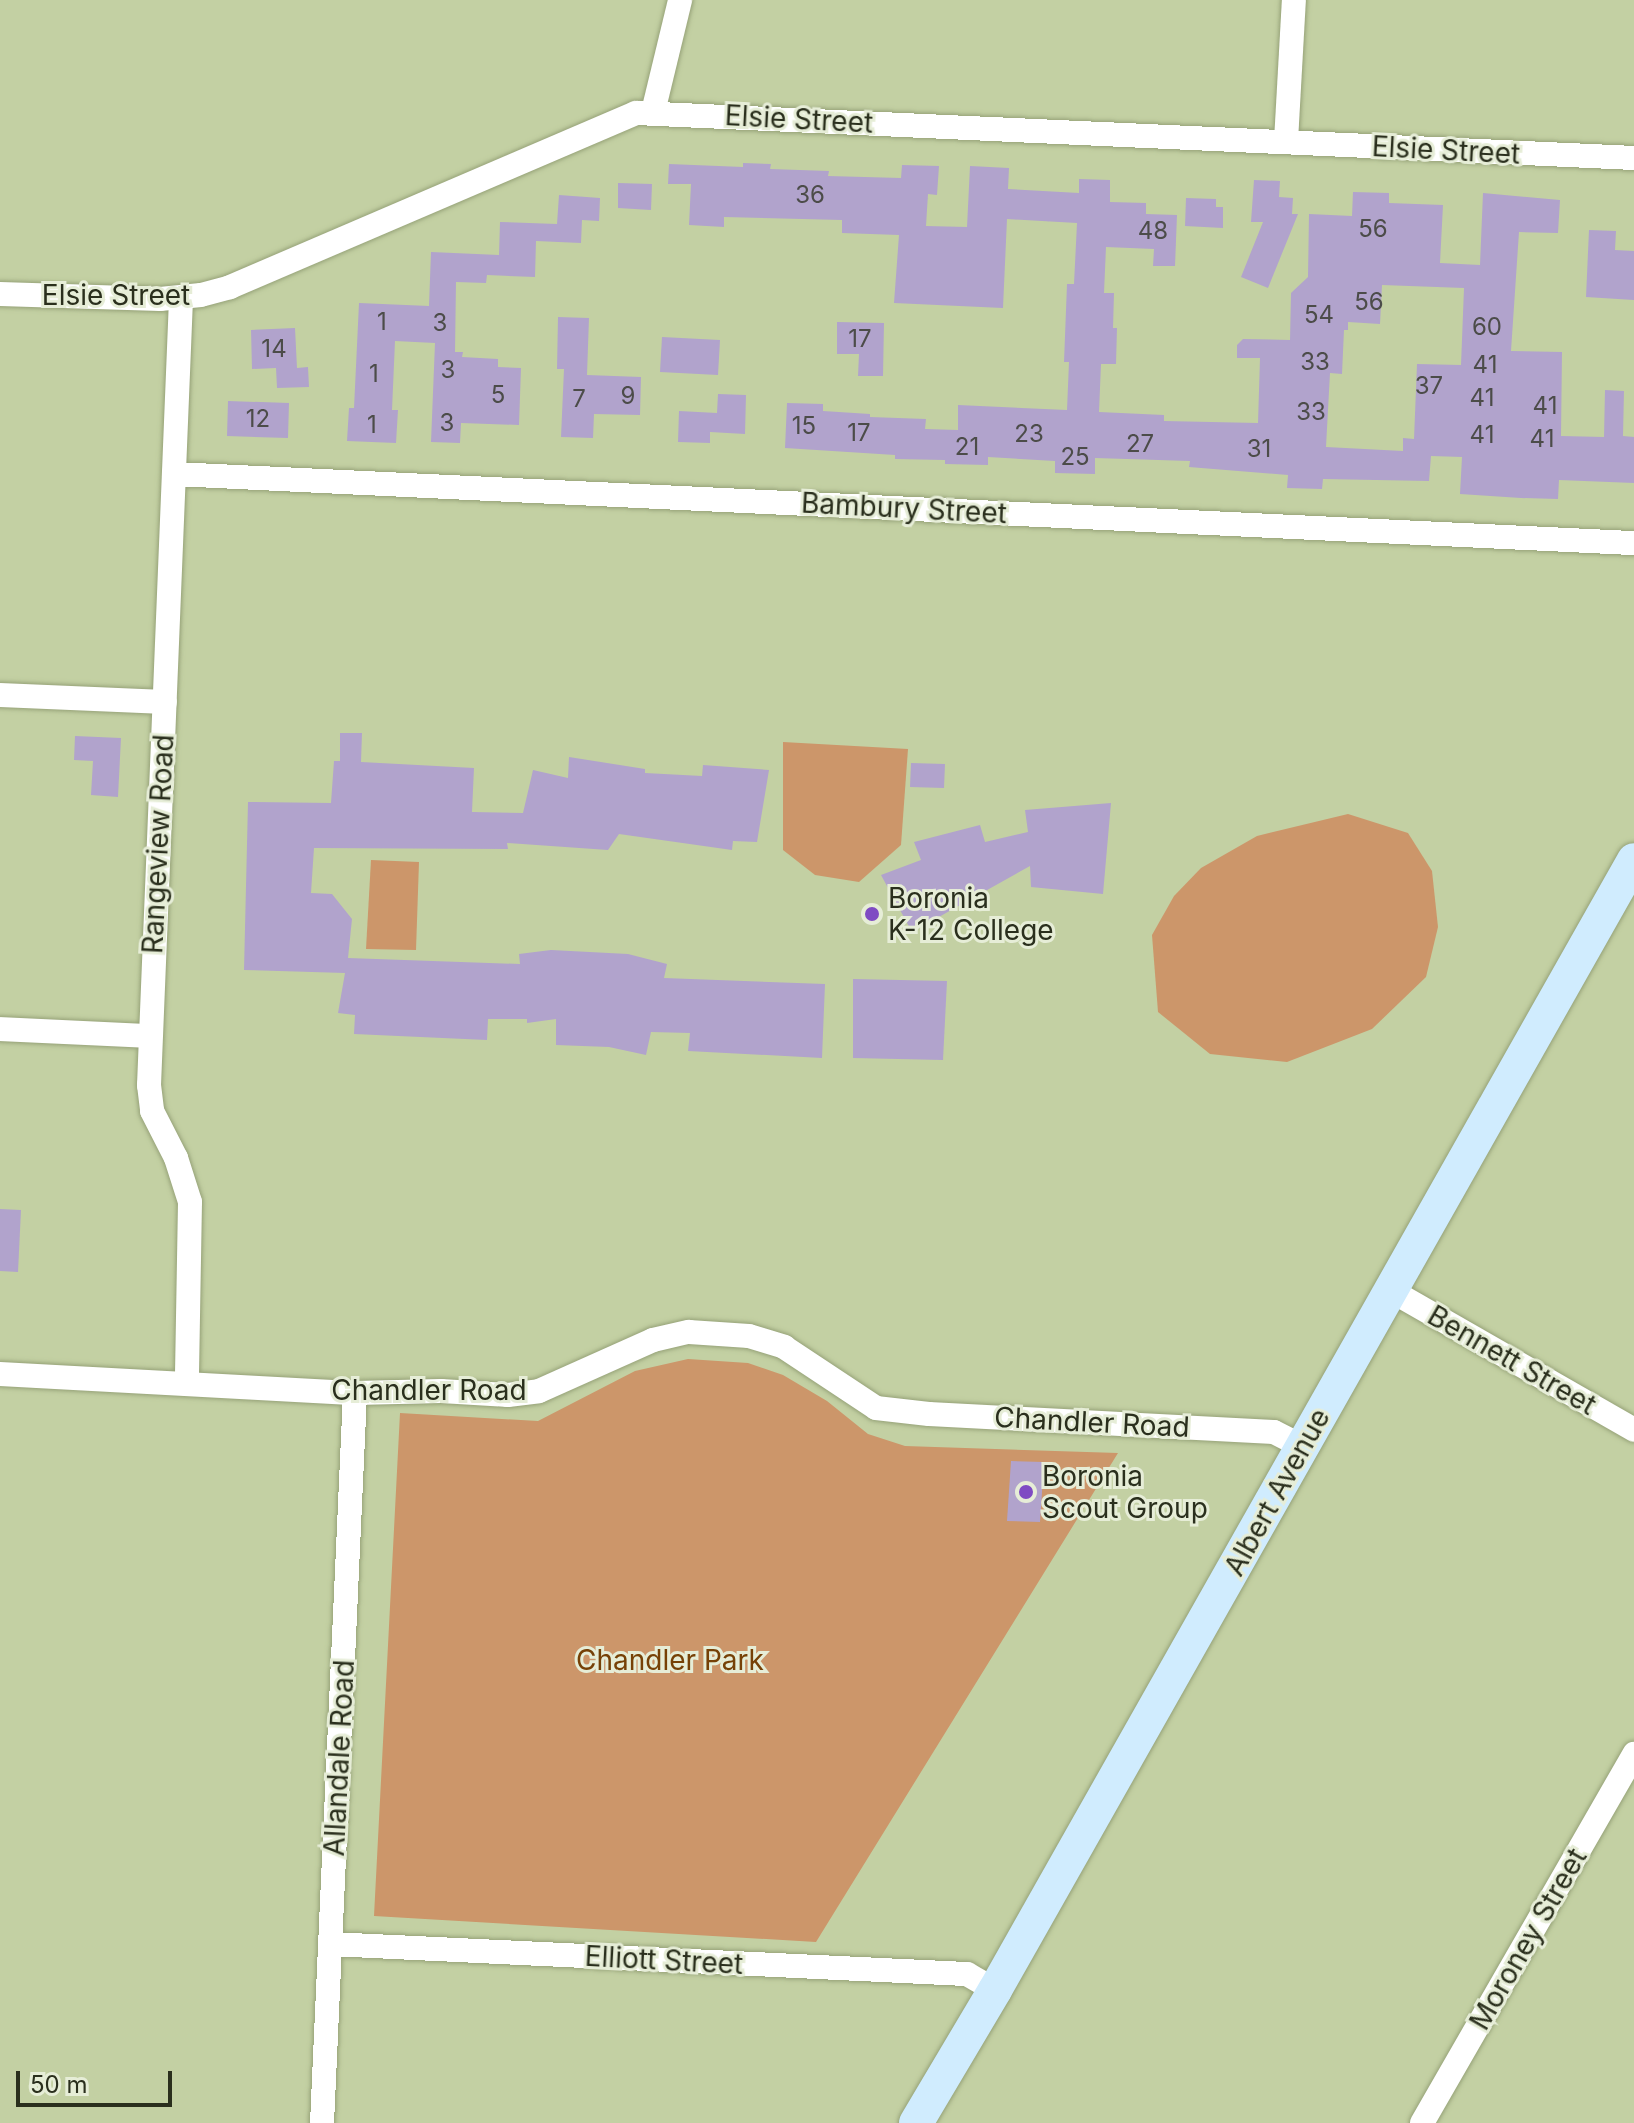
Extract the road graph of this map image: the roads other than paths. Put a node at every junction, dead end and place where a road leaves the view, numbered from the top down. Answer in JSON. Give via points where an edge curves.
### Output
{"nodes":[{"id":1,"x":680,"y":0,"type":"edge"},
{"id":2,"x":1294,"y":0,"type":"edge"},
{"id":3,"x":653,"y":112,"type":"junction"},
{"id":4,"x":1286,"y":141,"type":"junction"},
{"id":5,"x":1634,"y":158,"type":"edge"},
{"id":6,"x":0,"y":294,"type":"edge"},
{"id":7,"x":181,"y":299,"type":"junction"},
{"id":8,"x":174,"y":474,"type":"junction"},
{"id":9,"x":1634,"y":543,"type":"edge"},
{"id":10,"x":0,"y":695,"type":"edge"},
{"id":11,"x":165,"y":702,"type":"junction"},
{"id":12,"x":1634,"y":860,"type":"edge"},
{"id":13,"x":0,"y":1029,"type":"edge"},
{"id":14,"x":150,"y":1036,"type":"junction"},
{"id":15,"x":1390,"y":1290,"type":"junction"},
{"id":16,"x":0,"y":1374,"type":"edge"},
{"id":17,"x":187,"y":1382,"type":"junction"},
{"id":18,"x":355,"y":1393,"type":"junction"},
{"id":19,"x":1634,"y":1430,"type":"edge"},
{"id":20,"x":1303,"y":1447,"type":"junction"},
{"id":21,"x":1634,"y":1754,"type":"edge"},
{"id":22,"x":330,"y":1944,"type":"junction"},
{"id":23,"x":995,"y":1990,"type":"junction"},
{"id":24,"x":322,"y":2123,"type":"edge"},
{"id":25,"x":916,"y":2123,"type":"edge"},
{"id":26,"x":1422,"y":2123,"type":"edge"}],
"edges":[{"from":1,"to":3,"type":"street"},
{"from":2,"to":4,"type":"street"},
{"from":3,"to":4,"type":"street","name":"Elsie Street"},
{"from":3,"to":7,"type":"street","name":"Elsie Street","via":[[610,122],[259,276]]},
{"from":4,"to":5,"type":"street","name":"Elsie Street"},
{"from":6,"to":7,"type":"street","name":"Elsie Street"},
{"from":7,"to":8,"type":"street","name":"Rangeview Road"},
{"from":8,"to":9,"type":"street","name":"Bambury Street"},
{"from":8,"to":11,"type":"street","name":"Rangeview Road"},
{"from":10,"to":11,"type":"street"},
{"from":11,"to":14,"type":"street","name":"Rangeview Road"},
{"from":12,"to":15,"type":"main road","name":"Albert Avenue"},
{"from":13,"to":14,"type":"street"},
{"from":14,"to":17,"type":"street","name":"Rangeview Road","via":[[152,1111],[176,1158],[190,1202]]},
{"from":15,"to":19,"type":"street","name":"Bennett Street"},
{"from":15,"to":20,"type":"main road","name":"Albert Avenue"},
{"from":16,"to":17,"type":"street","name":"Chandler Road"},
{"from":17,"to":18,"type":"street","name":"Chandler Road"},
{"from":18,"to":20,"type":"street","name":"Chandler Road","via":[[539,1391],[653,1340],[689,1332],[749,1336],[784,1347],[876,1408],[1274,1432]]},
{"from":18,"to":22,"type":"street","name":"Allandale Road"},
{"from":20,"to":23,"type":"main road","name":"Albert Avenue"},
{"from":21,"to":26,"type":"street","name":"Moroney Street"},
{"from":22,"to":23,"type":"street","name":"Elliott Street","via":[[967,1974]]},
{"from":22,"to":24,"type":"street","name":"Allandale Road"},
{"from":23,"to":25,"type":"main road","name":"Albert Avenue"}]}
